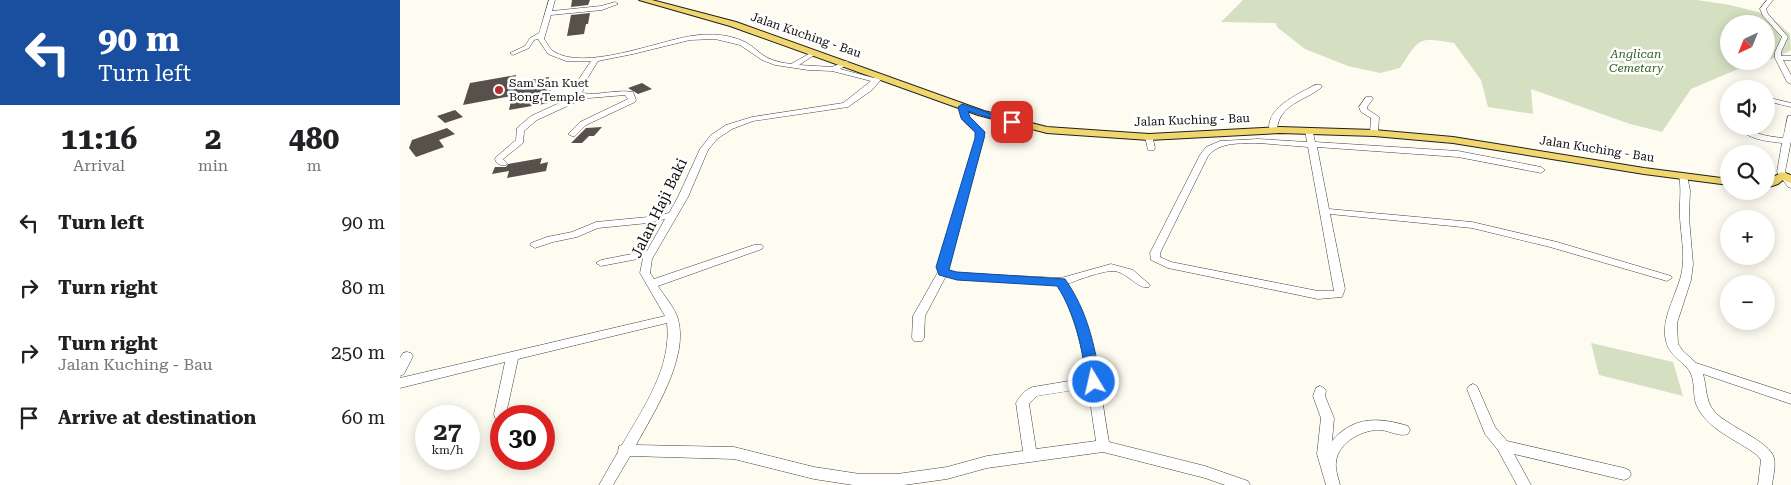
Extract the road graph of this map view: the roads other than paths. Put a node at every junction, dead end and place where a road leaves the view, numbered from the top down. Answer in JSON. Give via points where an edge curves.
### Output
{"nodes":[{"id":1,"x":552,"y":0,"type":"edge"},
{"id":2,"x":643,"y":0,"type":"edge"},
{"id":3,"x":1770,"y":0,"type":"edge"},
{"id":4,"x":615,"y":4,"type":"dead end"},
{"id":5,"x":548,"y":13,"type":"junction"},
{"id":6,"x":541,"y":35,"type":"junction"},
{"id":7,"x":1788,"y":38,"type":"edge"},
{"id":8,"x":814,"y":53,"type":"junction"},
{"id":9,"x":513,"y":54,"type":"dead end"},
{"id":10,"x":1778,"y":58,"type":"junction"},
{"id":11,"x":1791,"y":58,"type":"edge"},
{"id":12,"x":596,"y":59,"type":"junction"},
{"id":13,"x":846,"y":63,"type":"junction"},
{"id":14,"x":794,"y":65,"type":"junction"},
{"id":15,"x":831,"y":69,"type":"junction"},
{"id":16,"x":878,"y":78,"type":"junction"},
{"id":17,"x":1791,"y":82,"type":"edge"},
{"id":18,"x":1318,"y":87,"type":"dead end"},
{"id":19,"x":578,"y":94,"type":"junction"},
{"id":20,"x":1369,"y":99,"type":"dead end"},
{"id":21,"x":1775,"y":101,"type":"edge"},
{"id":22,"x":1791,"y":105,"type":"edge"},
{"id":23,"x":962,"y":107,"type":"junction"},
{"id":24,"x":1791,"y":118,"type":"edge"},
{"id":25,"x":1309,"y":130,"type":"junction"},
{"id":26,"x":1273,"y":131,"type":"junction"},
{"id":27,"x":1374,"y":133,"type":"junction"},
{"id":28,"x":572,"y":134,"type":"dead end"},
{"id":29,"x":1758,"y":135,"type":"edge"},
{"id":30,"x":1787,"y":141,"type":"junction"},
{"id":31,"x":1312,"y":145,"type":"junction"},
{"id":32,"x":503,"y":163,"type":"dead end"},
{"id":33,"x":1541,"y":170,"type":"dead end"},
{"id":34,"x":1684,"y":176,"type":"junction"},
{"id":35,"x":1786,"y":178,"type":"edge"},
{"id":36,"x":1720,"y":181,"type":"edge"},
{"id":37,"x":1791,"y":185,"type":"edge"},
{"id":38,"x":1775,"y":186,"type":"edge"},
{"id":39,"x":1791,"y":189,"type":"edge"},
{"id":40,"x":1325,"y":211,"type":"junction"},
{"id":41,"x":673,"y":215,"type":"junction"},
{"id":42,"x":536,"y":245,"type":"dead end"},
{"id":43,"x":758,"y":247,"type":"dead end"},
{"id":44,"x":651,"y":253,"type":"junction"},
{"id":45,"x":601,"y":263,"type":"dead end"},
{"id":46,"x":943,"y":272,"type":"junction"},
{"id":47,"x":1667,"y":278,"type":"dead end"},
{"id":48,"x":1061,"y":282,"type":"junction"},
{"id":49,"x":652,"y":284,"type":"junction"},
{"id":50,"x":1145,"y":285,"type":"dead end"},
{"id":51,"x":672,"y":318,"type":"junction"},
{"id":52,"x":918,"y":338,"type":"dead end"},
{"id":53,"x":407,"y":356,"type":"dead end"},
{"id":54,"x":512,"y":357,"type":"junction"},
{"id":55,"x":1692,"y":366,"type":"junction"},
{"id":56,"x":400,"y":371,"type":"edge"},
{"id":57,"x":1094,"y":382,"type":"junction"},
{"id":58,"x":400,"y":383,"type":"edge"},
{"id":59,"x":1473,"y":389,"type":"dead end"},
{"id":60,"x":1320,"y":391,"type":"dead end"},
{"id":61,"x":1791,"y":399,"type":"edge"},
{"id":62,"x":502,"y":405,"type":"edge"},
{"id":63,"x":1403,"y":430,"type":"dead end"},
{"id":64,"x":1103,"y":446,"type":"junction"},
{"id":65,"x":1503,"y":446,"type":"junction"},
{"id":66,"x":624,"y":450,"type":"junction"},
{"id":67,"x":1031,"y":457,"type":"junction"},
{"id":68,"x":1624,"y":474,"type":"dead end"},
{"id":69,"x":860,"y":483,"type":"edge"},
{"id":70,"x":606,"y":485,"type":"edge"},
{"id":71,"x":1243,"y":485,"type":"edge"},
{"id":72,"x":1333,"y":485,"type":"edge"},
{"id":73,"x":1524,"y":485,"type":"edge"},
{"id":74,"x":1765,"y":485,"type":"edge"}],
"edges":[{"from":1,"to":5,"type":"street"},
{"from":2,"to":8,"type":"main road","name":"Jalan Kuching - Bau","via":[[733,24]]},
{"from":3,"to":7,"type":"street","via":[[1763,9],[1765,15]]},
{"from":4,"to":5,"type":"street","via":[[605,10]]},
{"from":5,"to":6,"type":"street"},
{"from":6,"to":9,"type":"street","via":[[532,39],[527,48]]},
{"from":6,"to":12,"type":"street","via":[[543,45],[551,53]]},
{"from":7,"to":10,"type":"street","via":[[1778,52]]},
{"from":8,"to":13,"type":"main road","name":"Jalan Kuching - Bau"},
{"from":8,"to":14,"type":"street"},
{"from":10,"to":11,"type":"street"},
{"from":10,"to":17,"type":"street"},
{"from":12,"to":14,"type":"street","via":[[635,53],[688,38],[713,37],[739,42],[773,62]]},
{"from":12,"to":19,"type":"street","via":[[583,78]]},
{"from":13,"to":15,"type":"street"},
{"from":13,"to":16,"type":"main road","name":"Jalan Kuching - Bau"},
{"from":14,"to":15,"type":"street"},
{"from":15,"to":16,"type":"street"},
{"from":16,"to":23,"type":"main road","name":"Jalan Kuching - Bau"},
{"from":16,"to":41,"type":"street","name":"Jalan Haji Baki","via":[[845,105],[752,119],[729,127],[714,137],[704,150]]},
{"from":18,"to":26,"type":"street","via":[[1285,106],[1274,120]]},
{"from":19,"to":28,"type":"street","via":[[626,93],[632,100],[579,126]]},
{"from":19,"to":32,"type":"street","via":[[569,103],[526,123],[520,130],[520,141],[499,158]]},
{"from":20,"to":27,"type":"street","via":[[1363,107],[1375,118]]},
{"from":21,"to":22,"type":"street"},
{"from":23,"to":26,"type":"main road","name":"Jalan Kuching - Bau","via":[[1047,130],[1150,143]]},
{"from":23,"to":46,"type":"street","via":[[965,118],[980,132],[980,138]]},
{"from":24,"to":30,"type":"street"},
{"from":25,"to":26,"type":"main road","name":"Jalan Kuching - Bau"},
{"from":25,"to":27,"type":"main road","name":"Jalan Kuching - Bau"},
{"from":25,"to":31,"type":"street"},
{"from":27,"to":34,"type":"main road","name":"Jalan Kuching - Bau","via":[[1453,140]]},
{"from":29,"to":30,"type":"street"},
{"from":30,"to":35,"type":"street","via":[[1782,166]]},
{"from":31,"to":33,"type":"street","via":[[1458,154]]},
{"from":31,"to":40,"type":"street"},
{"from":31,"to":40,"type":"street","via":[[1258,141],[1220,143],[1210,149],[1192,177],[1155,258],[1168,265],[1318,295],[1338,294],[1340,289]]},
{"from":34,"to":36,"type":"main road","name":"Jalan Kuching - Bau"},
{"from":34,"to":55,"type":"street","via":[[1689,254],[1684,288],[1670,332],[1671,343]]},
{"from":35,"to":37,"type":"street"},
{"from":38,"to":39,"type":"main road"},
{"from":40,"to":47,"type":"street","via":[[1472,225],[1553,244]]},
{"from":41,"to":42,"type":"street","via":[[596,225],[574,235]]},
{"from":41,"to":44,"type":"street","name":"Jalan Haji Baki"},
{"from":43,"to":49,"type":"street"},
{"from":44,"to":45,"type":"street"},
{"from":44,"to":49,"type":"street","name":"Jalan Haji Baki","via":[[645,273]]},
{"from":46,"to":48,"type":"street","via":[[957,276]]},
{"from":46,"to":52,"type":"street","via":[[919,316]]},
{"from":48,"to":50,"type":"street","via":[[1111,267],[1134,275]]},
{"from":48,"to":57,"type":"street","via":[[1080,320]]},
{"from":49,"to":51,"type":"street","name":"Jalan Haji Baki"},
{"from":51,"to":54,"type":"street"},
{"from":51,"to":66,"type":"street","name":"Jalan Haji Baki","via":[[674,334],[670,360],[658,394]]},
{"from":53,"to":56,"type":"street"},
{"from":54,"to":58,"type":"street"},
{"from":54,"to":62,"type":"street"},
{"from":55,"to":61,"type":"street"},
{"from":55,"to":74,"type":"street","via":[[1698,375],[1703,407],[1768,459]]},
{"from":57,"to":64,"type":"street"},
{"from":57,"to":67,"type":"street","via":[[1033,392],[1026,397],[1022,402]]},
{"from":59,"to":65,"type":"street","via":[[1490,430]]},
{"from":60,"to":72,"type":"street","via":[[1328,423],[1324,458]]},
{"from":63,"to":72,"type":"street","via":[[1376,424],[1350,432],[1337,444],[1329,462]]},
{"from":64,"to":67,"type":"street"},
{"from":64,"to":71,"type":"street"},
{"from":65,"to":68,"type":"street"},
{"from":65,"to":73,"type":"street"},
{"from":66,"to":69,"type":"street","via":[[734,453]]},
{"from":66,"to":70,"type":"street","name":"Jalan Haji Baki"},
{"from":67,"to":69,"type":"street","via":[[987,462],[947,473]]}]}
